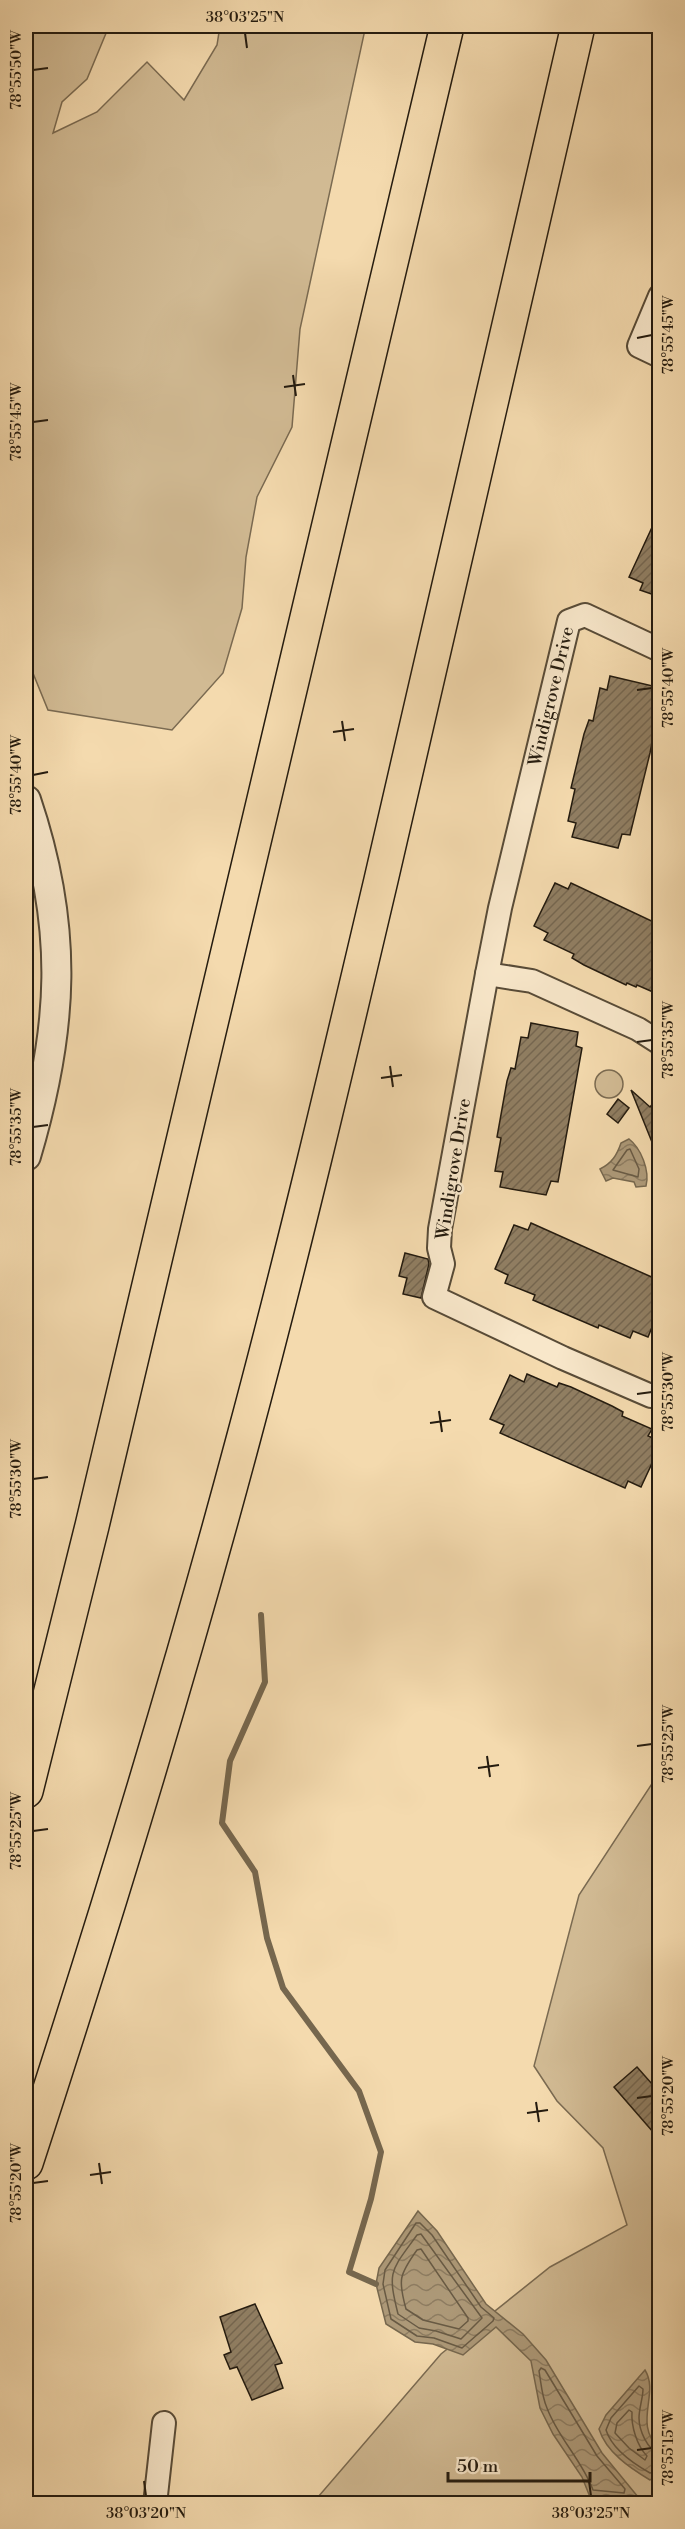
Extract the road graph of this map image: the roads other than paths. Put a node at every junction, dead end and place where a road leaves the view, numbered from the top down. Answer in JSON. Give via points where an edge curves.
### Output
{"nodes":[{"id":1,"x":447,"y":26,"type":"edge"},
{"id":2,"x":579,"y":26,"type":"edge"},
{"id":3,"x":660,"y":296,"type":"edge"},
{"id":4,"x":660,"y":356,"type":"edge"},
{"id":5,"x":660,"y":650,"type":"edge"},
{"id":6,"x":26,"y":800,"type":"edge"},
{"id":7,"x":487,"y":974,"type":"junction"},
{"id":8,"x":660,"y":1043,"type":"edge"},
{"id":9,"x":26,"y":1156,"type":"edge"},
{"id":10,"x":660,"y":1392,"type":"edge"},
{"id":11,"x":26,"y":1791,"type":"edge"},
{"id":12,"x":26,"y":2163,"type":"edge"},
{"id":13,"x":164,"y":2423,"type":"dead end"},
{"id":14,"x":155,"y":2504,"type":"edge"}],
"edges":[{"from":1,"to":11,"type":"highway"},
{"from":2,"to":12,"type":"highway","via":[[282,1294],[140,1802]]},
{"from":3,"to":4,"type":"street","via":[[639,346]]},
{"from":5,"to":7,"type":"street","name":"Windigrove Drive","via":[[585,615],[569,621]]},
{"from":6,"to":9,"type":"street","via":[[52,895],[57,970],[50,1054]]},
{"from":7,"to":8,"type":"street","via":[[531,981],[638,1029]]},
{"from":7,"to":10,"type":"street","name":"Windigrove Drive","via":[[440,1229],[443,1264],[434,1297],[604,1377],[651,1396]]},
{"from":13,"to":14,"type":"street"}]}
